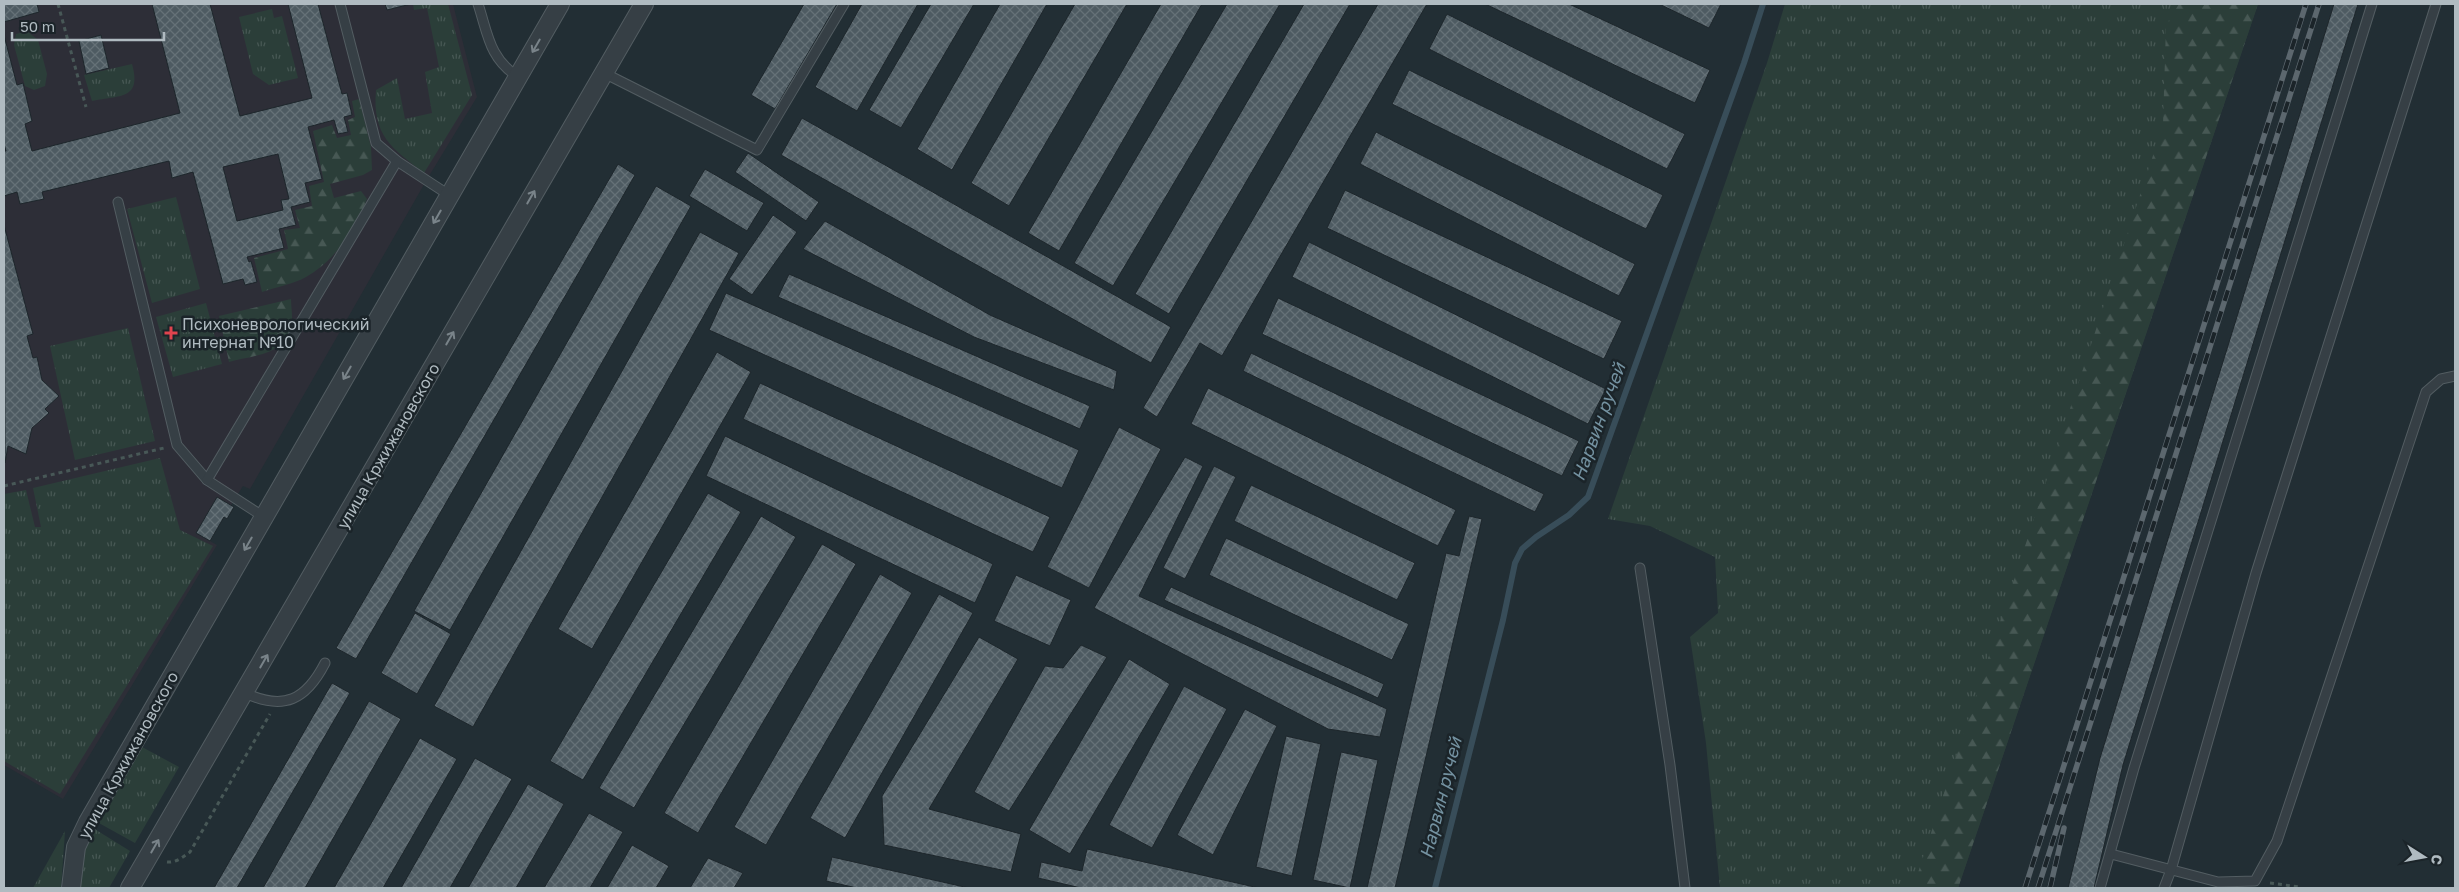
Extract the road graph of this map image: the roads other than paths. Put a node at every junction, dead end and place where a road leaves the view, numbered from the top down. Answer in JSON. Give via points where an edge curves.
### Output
{"nodes":[{"id":1,"x":340,"y":4,"type":"edge"},
{"id":2,"x":478,"y":4,"type":"edge"},
{"id":3,"x":560,"y":4,"type":"edge"},
{"id":4,"x":644,"y":4,"type":"edge"},
{"id":5,"x":844,"y":4,"type":"edge"},
{"id":6,"x":2372,"y":4,"type":"edge"},
{"id":7,"x":2436,"y":4,"type":"edge"},
{"id":8,"x":604,"y":73,"type":"junction"},
{"id":9,"x":518,"y":76,"type":"junction"},
{"id":10,"x":397,"y":161,"type":"junction"},
{"id":11,"x":449,"y":195,"type":"junction"},
{"id":12,"x":118,"y":202,"type":"dead end"},
{"id":13,"x":2455,"y":376,"type":"edge"},
{"id":14,"x":207,"y":480,"type":"junction"},
{"id":15,"x":264,"y":517,"type":"junction"},
{"id":16,"x":1640,"y":568,"type":"dead end"},
{"id":17,"x":325,"y":663,"type":"dead end"},
{"id":18,"x":245,"y":692,"type":"junction"},
{"id":19,"x":2112,"y":854,"type":"junction"},
{"id":20,"x":2171,"y":870,"type":"junction"},
{"id":21,"x":71,"y":888,"type":"edge"},
{"id":22,"x":130,"y":888,"type":"edge"},
{"id":23,"x":1685,"y":888,"type":"edge"},
{"id":24,"x":2100,"y":888,"type":"edge"},
{"id":25,"x":2164,"y":888,"type":"edge"}],
"edges":[{"from":1,"to":10,"type":"lane","via":[[376,143]]},
{"from":2,"to":9,"type":"lane","via":[[494,54],[503,67]]},
{"from":3,"to":9,"type":"street","name":"улица Кржижановского","one_way":true},
{"from":4,"to":8,"type":"street","name":"улица Кржижановского"},
{"from":5,"to":8,"type":"lane","via":[[757,150]]},
{"from":6,"to":19,"type":"lane","via":[[2137,758]]},
{"from":7,"to":20,"type":"lane","via":[[2256,573]]},
{"from":18,"to":8,"type":"street","name":"улица Кржижановского","one_way":true},
{"from":9,"to":11,"type":"street","name":"улица Кржижановского"},
{"from":10,"to":11,"type":"lane"},
{"from":10,"to":14,"type":"lane"},
{"from":11,"to":15,"type":"street","name":"улица Кржижановского","one_way":true},
{"from":12,"to":14,"type":"lane","via":[[177,445]]},
{"from":13,"to":20,"type":"lane","via":[[2441,379],[2426,392],[2277,841],[2255,882],[2218,882]]},
{"from":14,"to":15,"type":"lane"},
{"from":15,"to":21,"type":"street","name":"улица Кржижановского","one_way":true,"via":[[88,822],[76,847]]},
{"from":16,"to":23,"type":"lane"},
{"from":17,"to":18,"type":"lane","via":[[316,681],[289,701],[274,701]]},
{"from":22,"to":18,"type":"street","name":"улица Кржижановского","one_way":true},
{"from":19,"to":20,"type":"lane"},
{"from":19,"to":24,"type":"lane"},
{"from":20,"to":25,"type":"lane"}]}
